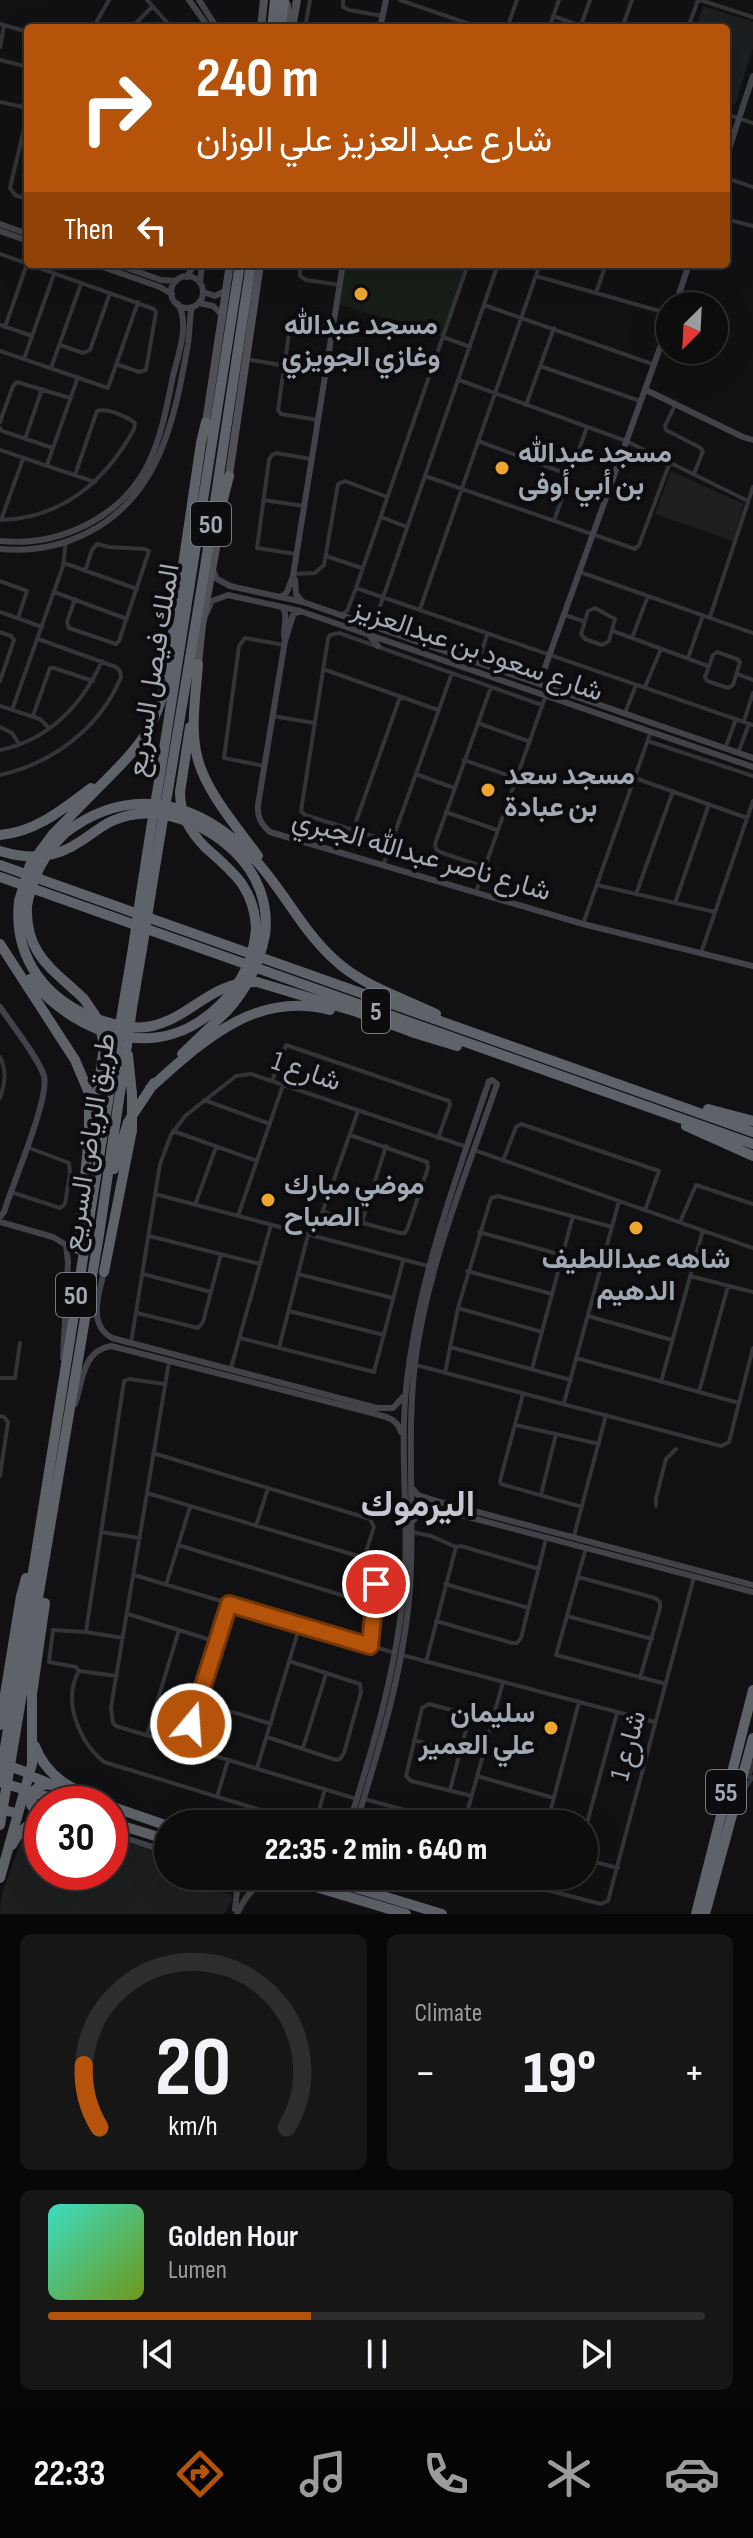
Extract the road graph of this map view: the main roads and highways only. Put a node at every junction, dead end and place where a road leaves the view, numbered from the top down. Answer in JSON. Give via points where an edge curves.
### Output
{"nodes":[{"id":1,"x":264,"y":0,"type":"edge"},
{"id":2,"x":275,"y":0,"type":"edge"},
{"id":3,"x":285,"y":0,"type":"edge"},
{"id":4,"x":297,"y":0,"type":"edge"},
{"id":5,"x":261,"y":24,"type":"edge"},
{"id":6,"x":272,"y":24,"type":"edge"},
{"id":7,"x":287,"y":24,"type":"edge"},
{"id":8,"x":288,"y":24,"type":"edge"},
{"id":9,"x":230,"y":268,"type":"edge"},
{"id":10,"x":239,"y":268,"type":"edge"},
{"id":11,"x":250,"y":268,"type":"edge"},
{"id":12,"x":259,"y":268,"type":"edge"},
{"id":13,"x":206,"y":422,"type":"junction"},
{"id":14,"x":229,"y":476,"type":"joint"},
{"id":15,"x":197,"y":542,"type":"junction"},
{"id":16,"x":209,"y":567,"type":"junction"},
{"id":17,"x":198,"y":664,"type":"junction"},
{"id":18,"x":127,"y":760,"type":"junction"},
{"id":19,"x":164,"y":783,"type":"junction"},
{"id":20,"x":59,"y":834,"type":"junction"},
{"id":21,"x":0,"y":835,"type":"edge"},
{"id":22,"x":0,"y":851,"type":"edge"},
{"id":23,"x":0,"y":865,"type":"edge"},
{"id":24,"x":0,"y":877,"type":"edge"},
{"id":25,"x":146,"y":893,"type":"joint"},
{"id":26,"x":23,"y":904,"type":"junction"},
{"id":27,"x":261,"y":932,"type":"junction"},
{"id":28,"x":315,"y":939,"type":"junction"},
{"id":29,"x":0,"y":941,"type":"edge"},
{"id":30,"x":224,"y":1008,"type":"junction"},
{"id":31,"x":415,"y":1033,"type":"junction"},
{"id":32,"x":480,"y":1035,"type":"junction"},
{"id":33,"x":123,"y":1048,"type":"junction"},
{"id":34,"x":527,"y":1064,"type":"junction"},
{"id":35,"x":150,"y":1088,"type":"junction"},
{"id":36,"x":621,"y":1091,"type":"junction"},
{"id":37,"x":753,"y":1121,"type":"edge"},
{"id":38,"x":753,"y":1132,"type":"edge"},
{"id":39,"x":753,"y":1144,"type":"edge"},
{"id":40,"x":120,"y":1145,"type":"junction"},
{"id":41,"x":753,"y":1156,"type":"edge"},
{"id":42,"x":86,"y":1170,"type":"junction"},
{"id":43,"x":99,"y":1235,"type":"junction"},
{"id":44,"x":73,"y":1315,"type":"junction"},
{"id":45,"x":51,"y":1522,"type":"junction"},
{"id":46,"x":38,"y":1538,"type":"junction"},
{"id":47,"x":8,"y":1678,"type":"junction"},
{"id":48,"x":753,"y":1690,"type":"edge"},
{"id":49,"x":0,"y":1706,"type":"edge"},
{"id":50,"x":0,"y":1725,"type":"edge"},
{"id":51,"x":32,"y":1736,"type":"junction"},
{"id":52,"x":753,"y":1738,"type":"edge"},
{"id":53,"x":0,"y":1763,"type":"edge"},
{"id":54,"x":26,"y":1774,"type":"junction"},
{"id":55,"x":0,"y":1783,"type":"edge"},
{"id":56,"x":53,"y":1785,"type":"joint"},
{"id":57,"x":38,"y":1786,"type":"edge"},
{"id":58,"x":70,"y":1786,"type":"edge"},
{"id":59,"x":24,"y":1791,"type":"edge"},
{"id":60,"x":0,"y":1809,"type":"edge"},
{"id":61,"x":15,"y":1812,"type":"junction"},
{"id":62,"x":128,"y":1812,"type":"edge"},
{"id":63,"x":24,"y":1814,"type":"edge"},
{"id":64,"x":128,"y":1821,"type":"edge"},
{"id":65,"x":154,"y":1821,"type":"edge"},
{"id":66,"x":0,"y":1825,"type":"edge"},
{"id":67,"x":24,"y":1828,"type":"edge"},
{"id":68,"x":128,"y":1828,"type":"edge"},
{"id":69,"x":154,"y":1829,"type":"edge"},
{"id":70,"x":128,"y":1834,"type":"edge"},
{"id":71,"x":154,"y":1837,"type":"edge"},
{"id":72,"x":154,"y":1839,"type":"edge"},
{"id":73,"x":0,"y":1879,"type":"edge"},
{"id":74,"x":326,"y":1890,"type":"edge"},
{"id":75,"x":362,"y":1890,"type":"edge"},
{"id":76,"x":406,"y":1914,"type":"edge"},
{"id":77,"x":442,"y":1914,"type":"edge"},
{"id":78,"x":694,"y":1914,"type":"edge"},
{"id":79,"x":708,"y":1914,"type":"edge"}],
"edges":[{"from":1,"to":5,"type":"main road"},
{"from":2,"to":6,"type":"highway"},
{"from":3,"to":7,"type":"highway"},
{"from":4,"to":8,"type":"main road"},
{"from":9,"to":13,"type":"main road"},
{"from":10,"to":15,"type":"highway","name":"الملك فيصل السريع","number":"50"},
{"from":11,"to":16,"type":"highway","name":"الملك فيصل السريع","number":"50"},
{"from":12,"to":14,"type":"main road"},
{"from":13,"to":15,"type":"highway"},
{"from":13,"to":18,"type":"highway","via":[[163,697],[149,732]]},
{"from":14,"to":16,"type":"highway"},
{"from":15,"to":19,"type":"highway","name":"الملك فيصل السريع","number":"50"},
{"from":16,"to":17,"type":"main road","name":"الملك فيصل السريع"},
{"from":16,"to":19,"type":"highway","name":"الملك فيصل السريع","number":"50"},
{"from":17,"to":27,"type":"highway","bridge":true,"via":[[181,810],[206,848],[246,889]]},
{"from":17,"to":28,"type":"highway","via":[[194,732],[201,770]]},
{"from":18,"to":20,"type":"highway"},
{"from":18,"to":21,"type":"highway","via":[[41,823]]},
{"from":19,"to":25,"type":"highway","name":"الملك فيصل السريع","number":"50","bridge":true},
{"from":20,"to":26,"type":"highway","bridge":true},
{"from":20,"to":28,"type":"highway","via":[[97,812],[126,804],[157,803],[186,811],[214,825],[258,863]]},
{"from":22,"to":27,"type":"highway","via":[[26,858],[52,856],[123,817],[174,817],[219,838],[246,864],[264,900]]},
{"from":23,"to":32,"type":"highway","number":"5"},
{"from":24,"to":34,"type":"highway","number":"5"},
{"from":25,"to":33,"type":"highway","name":"طريق الرياض السريع","number":"50","bridge":true},
{"from":26,"to":31,"type":"highway","via":[[17,927],[36,973],[72,1007],[109,1023],[153,1026],[208,994],[245,981]]},
{"from":26,"to":42,"type":"highway","bridge":true,"via":[[38,954],[99,1021],[104,1046]]},
{"from":27,"to":30,"type":"highway","bridge":true,"via":[[262,952],[252,976],[239,999]]},
{"from":28,"to":32,"type":"highway","via":[[360,978]]},
{"from":29,"to":30,"type":"highway","via":[[54,1005],[105,1033],[153,1038]]},
{"from":29,"to":42,"type":"highway","via":[[84,1078],[90,1110]]},
{"from":30,"to":35,"type":"highway"},
{"from":31,"to":34,"type":"highway"},
{"from":31,"to":35,"type":"highway","via":[[320,1008],[278,1006],[240,1019]]},
{"from":32,"to":36,"type":"highway","number":"5"},
{"from":33,"to":40,"type":"highway","bridge":true,"via":[[130,1063],[132,1130],[104,1272]]},
{"from":33,"to":43,"type":"highway","name":"طريق الرياض السريع","number":"50"},
{"from":33,"to":44,"type":"highway","name":"طريق الرياض السريع","number":"50"},
{"from":34,"to":36,"type":"highway","number":"5"},
{"from":35,"to":40,"type":"highway"},
{"from":36,"to":37,"type":"highway"},
{"from":36,"to":38,"type":"highway","number":"5"},
{"from":36,"to":39,"type":"highway","number":"5"},
{"from":36,"to":41,"type":"highway"},
{"from":40,"to":43,"type":"highway"},
{"from":42,"to":44,"type":"highway"},
{"from":43,"to":45,"type":"highway","name":"طريق الرياض السريع","number":"50"},
{"from":44,"to":46,"type":"highway","name":"طريق الرياض السريع","number":"50"},
{"from":45,"to":51,"type":"highway"},
{"from":45,"to":66,"type":"highway","name":"طريق الرياض السريع","number":"50"},
{"from":46,"to":47,"type":"highway","via":[[21,1596]]},
{"from":46,"to":55,"type":"highway","name":"طريق الرياض السريع","number":"50"},
{"from":47,"to":49,"type":"highway"},
{"from":47,"to":50,"type":"highway"},
{"from":48,"to":78,"type":"highway","number":"55"},
{"from":51,"to":54,"type":"highway"},
{"from":51,"to":58,"type":"highway","via":[[49,1772]]},
{"from":52,"to":79,"type":"highway","number":"55"},
{"from":53,"to":54,"type":"highway","bridge":true},
{"from":54,"to":56,"type":"highway"},
{"from":54,"to":61,"type":"highway"},
{"from":55,"to":59,"type":"highway","bridge":true},
{"from":56,"to":57,"type":"highway"},
{"from":60,"to":61,"type":"highway","bridge":true},
{"from":61,"to":63,"type":"highway"},
{"from":61,"to":73,"type":"highway"},
{"from":62,"to":65,"type":"highway"},
{"from":64,"to":69,"type":"highway"},
{"from":67,"to":73,"type":"highway","via":[[10,1847]]},
{"from":68,"to":71,"type":"highway"},
{"from":70,"to":72,"type":"highway"},
{"from":74,"to":76,"type":"highway"},
{"from":75,"to":77,"type":"highway"}]}
